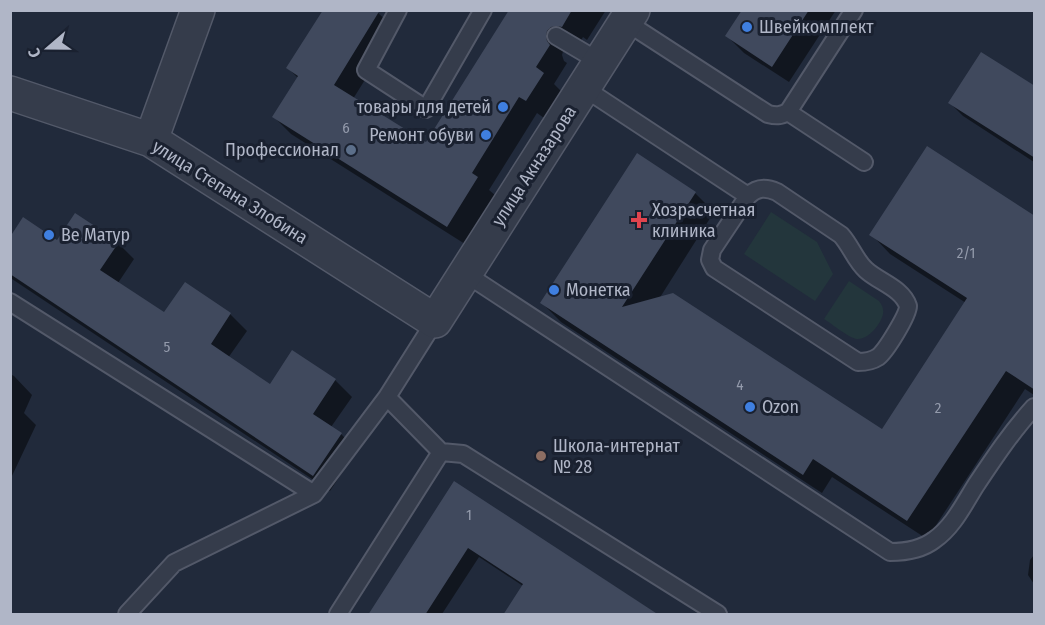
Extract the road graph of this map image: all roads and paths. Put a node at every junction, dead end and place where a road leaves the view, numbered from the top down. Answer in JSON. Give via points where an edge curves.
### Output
{"nodes":[{"id":1,"x":198,"y":10,"type":"edge"},
{"id":2,"x":398,"y":10,"type":"edge"},
{"id":3,"x":483,"y":10,"type":"edge"},
{"id":4,"x":854,"y":10,"type":"edge"},
{"id":5,"x":630,"y":16,"type":"edge"},
{"id":6,"x":556,"y":36,"type":"dead end"},
{"id":7,"x":592,"y":75,"type":"junction"},
{"id":8,"x":10,"y":93,"type":"edge"},
{"id":9,"x":788,"y":112,"type":"junction"},
{"id":10,"x":151,"y":140,"type":"junction"},
{"id":11,"x":864,"y":162,"type":"dead end"},
{"id":12,"x":748,"y":196,"type":"junction"},
{"id":13,"x":466,"y":274,"type":"junction"},
{"id":14,"x":10,"y":302,"type":"edge"},
{"id":15,"x":435,"y":321,"type":"junction"},
{"id":16,"x":387,"y":397,"type":"junction"},
{"id":17,"x":1035,"y":407,"type":"edge"},
{"id":18,"x":441,"y":452,"type":"junction"},
{"id":19,"x":314,"y":494,"type":"junction"},
{"id":20,"x":127,"y":615,"type":"edge"},
{"id":21,"x":338,"y":615,"type":"edge"},
{"id":22,"x":718,"y":615,"type":"edge"}],
"edges":[{"from":1,"to":10,"type":"street"},
{"from":2,"to":3,"type":"lane","via":[[366,70],[426,109]]},
{"from":4,"to":9,"type":"lane"},
{"from":5,"to":7,"type":"street","name":"улица Акназарова"},
{"from":5,"to":9,"type":"lane","via":[[768,114],[780,116]]},
{"from":6,"to":7,"type":"lane"},
{"from":7,"to":12,"type":"lane"},
{"from":7,"to":13,"type":"street","name":"улица Акназарова"},
{"from":8,"to":10,"type":"street","name":"улица Степана Злобина"},
{"from":9,"to":11,"type":"lane"},
{"from":10,"to":15,"type":"street","name":"улица Степана Злобина"},
{"from":12,"to":12,"type":"lane","via":[[762,188],[777,192],[841,235],[868,273],[902,295],[908,312],[881,354],[858,362],[714,268],[710,260],[712,250]]},
{"from":13,"to":15,"type":"street","name":"улица Акназарова"},
{"from":13,"to":17,"type":"lane","via":[[890,552],[918,549],[948,528],[999,450]]},
{"from":14,"to":19,"type":"lane"},
{"from":15,"to":16,"type":"lane"},
{"from":16,"to":18,"type":"lane"},
{"from":16,"to":19,"type":"lane"},
{"from":18,"to":21,"type":"lane"},
{"from":18,"to":22,"type":"lane","via":[[463,454]]},
{"from":19,"to":20,"type":"lane","via":[[174,563]]}]}
